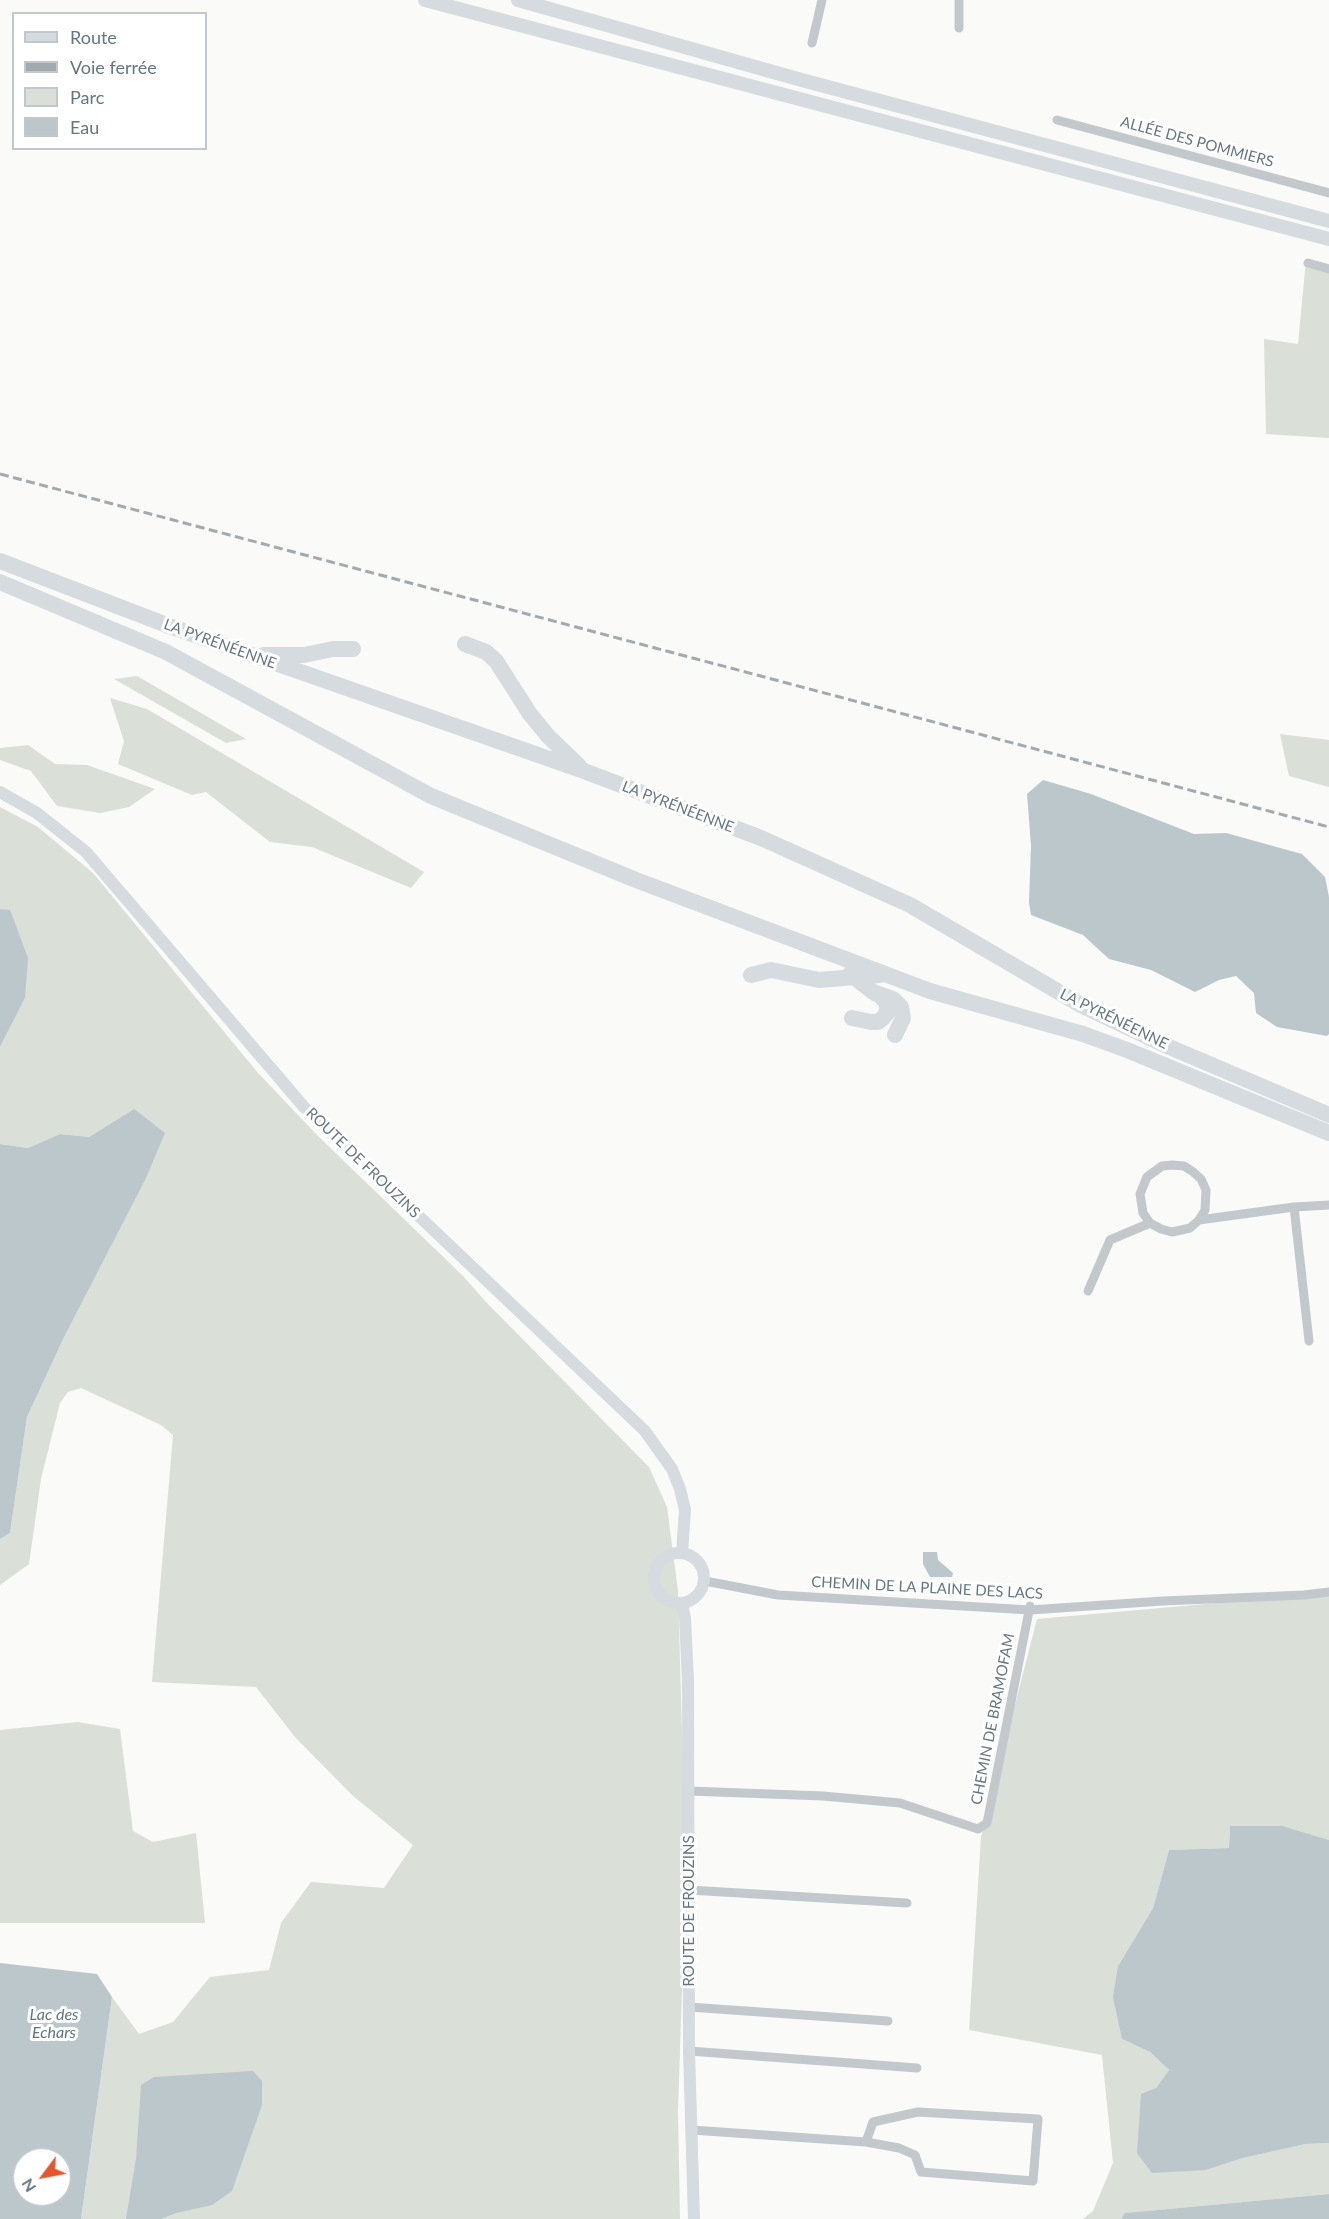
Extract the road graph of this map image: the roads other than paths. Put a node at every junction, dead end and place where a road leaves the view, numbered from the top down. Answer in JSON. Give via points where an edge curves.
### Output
{"nodes":[{"id":1,"x":425,"y":0,"type":"edge"},
{"id":2,"x":518,"y":0,"type":"edge"},
{"id":3,"x":822,"y":0,"type":"edge"},
{"id":4,"x":959,"y":0,"type":"edge"},
{"id":5,"x":959,"y":27,"type":"dead end"},
{"id":6,"x":812,"y":43,"type":"dead end"},
{"id":7,"x":1057,"y":120,"type":"dead end"},
{"id":8,"x":1329,"y":192,"type":"edge"},
{"id":9,"x":1329,"y":221,"type":"edge"},
{"id":10,"x":1329,"y":239,"type":"edge"},
{"id":11,"x":1308,"y":263,"type":"dead end"},
{"id":12,"x":1329,"y":269,"type":"edge"},
{"id":13,"x":0,"y":561,"type":"edge"},
{"id":14,"x":0,"y":582,"type":"edge"},
{"id":15,"x":465,"y":644,"type":"dead end"},
{"id":16,"x":353,"y":649,"type":"dead end"},
{"id":17,"x":253,"y":655,"type":"junction"},
{"id":18,"x":584,"y":771,"type":"junction"},
{"id":19,"x":0,"y":792,"type":"edge"},
{"id":20,"x":819,"y":949,"type":"junction"},
{"id":21,"x":885,"y":974,"type":"junction"},
{"id":22,"x":751,"y":975,"type":"dead end"},
{"id":23,"x":854,"y":977,"type":"junction"},
{"id":24,"x":819,"y":980,"type":"junction"},
{"id":25,"x":873,"y":992,"type":"junction"},
{"id":26,"x":852,"y":1018,"type":"dead end"},
{"id":27,"x":895,"y":1035,"type":"dead end"},
{"id":28,"x":1329,"y":1115,"type":"edge"},
{"id":29,"x":1329,"y":1133,"type":"edge"},
{"id":30,"x":1329,"y":1205,"type":"edge"},
{"id":31,"x":1294,"y":1207,"type":"junction"},
{"id":32,"x":1199,"y":1220,"type":"junction"},
{"id":33,"x":1150,"y":1222,"type":"junction"},
{"id":34,"x":1088,"y":1291,"type":"dead end"},
{"id":35,"x":1309,"y":1341,"type":"dead end"},
{"id":36,"x":682,"y":1553,"type":"junction"},
{"id":37,"x":705,"y":1581,"type":"junction"},
{"id":38,"x":1329,"y":1592,"type":"edge"},
{"id":39,"x":682,"y":1604,"type":"junction"},
{"id":40,"x":1030,"y":1607,"type":"junction"},
{"id":41,"x":688,"y":1791,"type":"junction"},
{"id":42,"x":689,"y":1890,"type":"junction"},
{"id":43,"x":907,"y":1903,"type":"dead end"},
{"id":44,"x":688,"y":2007,"type":"junction"},
{"id":45,"x":888,"y":2021,"type":"dead end"},
{"id":46,"x":689,"y":2051,"type":"junction"},
{"id":47,"x":917,"y":2068,"type":"dead end"},
{"id":48,"x":692,"y":2130,"type":"junction"},
{"id":49,"x":866,"y":2142,"type":"junction"},
{"id":50,"x":694,"y":2219,"type":"edge"}],
"edges":[{"from":1,"to":10,"type":"main road"},
{"from":2,"to":9,"type":"main road","via":[[832,89]]},
{"from":3,"to":6,"type":"street"},
{"from":4,"to":5,"type":"street"},
{"from":7,"to":8,"type":"street","name":"ALLÉE DES POMMIERS"},
{"from":11,"to":12,"type":"street"},
{"from":13,"to":17,"type":"highway","name":"LA PYRÉNÉENNE"},
{"from":14,"to":20,"type":"highway","name":"LA PYRÉNÉENNE","via":[[166,652],[431,796]]},
{"from":15,"to":18,"type":"highway","via":[[486,652],[496,661],[530,714]]},
{"from":16,"to":17,"type":"highway","via":[[304,655]]},
{"from":17,"to":18,"type":"highway","name":"LA PYRÉNÉENNE"},
{"from":18,"to":28,"type":"highway","name":"LA PYRÉNÉENNE","via":[[761,838],[910,904],[1081,1005]]},
{"from":19,"to":36,"type":"main road","name":"ROUTE DE FROUZINS","via":[[37,813],[86,852],[304,1107],[645,1431],[672,1469],[680,1489],[685,1510]]},
{"from":20,"to":21,"type":"highway","name":"LA PYRÉNÉENNE"},
{"from":20,"to":23,"type":"highway"},
{"from":21,"to":23,"type":"highway"},
{"from":21,"to":29,"type":"highway","name":"LA PYRÉNÉENNE","via":[[1105,1042]]},
{"from":22,"to":24,"type":"highway","via":[[771,970]]},
{"from":23,"to":24,"type":"highway"},
{"from":23,"to":25,"type":"highway"},
{"from":24,"to":25,"type":"highway"},
{"from":25,"to":26,"type":"highway","via":[[887,1004],[883,1018],[878,1022]]},
{"from":25,"to":27,"type":"highway","via":[[893,999],[901,1007],[903,1018]]},
{"from":30,"to":31,"type":"street"},
{"from":31,"to":32,"type":"street"},
{"from":31,"to":35,"type":"street"},
{"from":32,"to":33,"type":"street","via":[[1178,1232]]},
{"from":32,"to":33,"type":"street","via":[[1207,1202],[1201,1179],[1184,1166],[1172,1165],[1152,1172],[1142,1187],[1140,1206]]},
{"from":33,"to":34,"type":"street","via":[[1110,1240]]},
{"from":36,"to":37,"type":"main road","via":[[697,1559]]},
{"from":36,"to":39,"type":"main road","via":[[674,1553],[660,1562],[654,1578],[666,1600]]},
{"from":37,"to":39,"type":"main road","via":[[697,1596]]},
{"from":37,"to":40,"type":"street","name":"CHEMIN DE LA PLAINE DES LACS","via":[[778,1595]]},
{"from":38,"to":40,"type":"street","name":"CHEMIN DE LA PLAINE DES LACS"},
{"from":39,"to":41,"type":"main road","name":"ROUTE DE FROUZINS","via":[[688,1682]]},
{"from":40,"to":41,"type":"street","name":"CHEMIN DE BRAMOFAM","via":[[987,1823],[978,1829],[900,1803]]},
{"from":41,"to":42,"type":"main road","name":"ROUTE DE FROUZINS"},
{"from":42,"to":43,"type":"street"},
{"from":42,"to":44,"type":"main road","name":"ROUTE DE FROUZINS"},
{"from":44,"to":45,"type":"street"},
{"from":44,"to":46,"type":"main road","name":"ROUTE DE FROUZINS"},
{"from":46,"to":47,"type":"street"},
{"from":46,"to":48,"type":"main road","name":"ROUTE DE FROUZINS"},
{"from":48,"to":49,"type":"street"},
{"from":48,"to":50,"type":"main road","name":"ROUTE DE FROUZINS"},
{"from":49,"to":49,"type":"street","via":[[915,2155],[921,2172],[1033,2181],[1038,2119],[918,2112],[873,2122]]}]}
